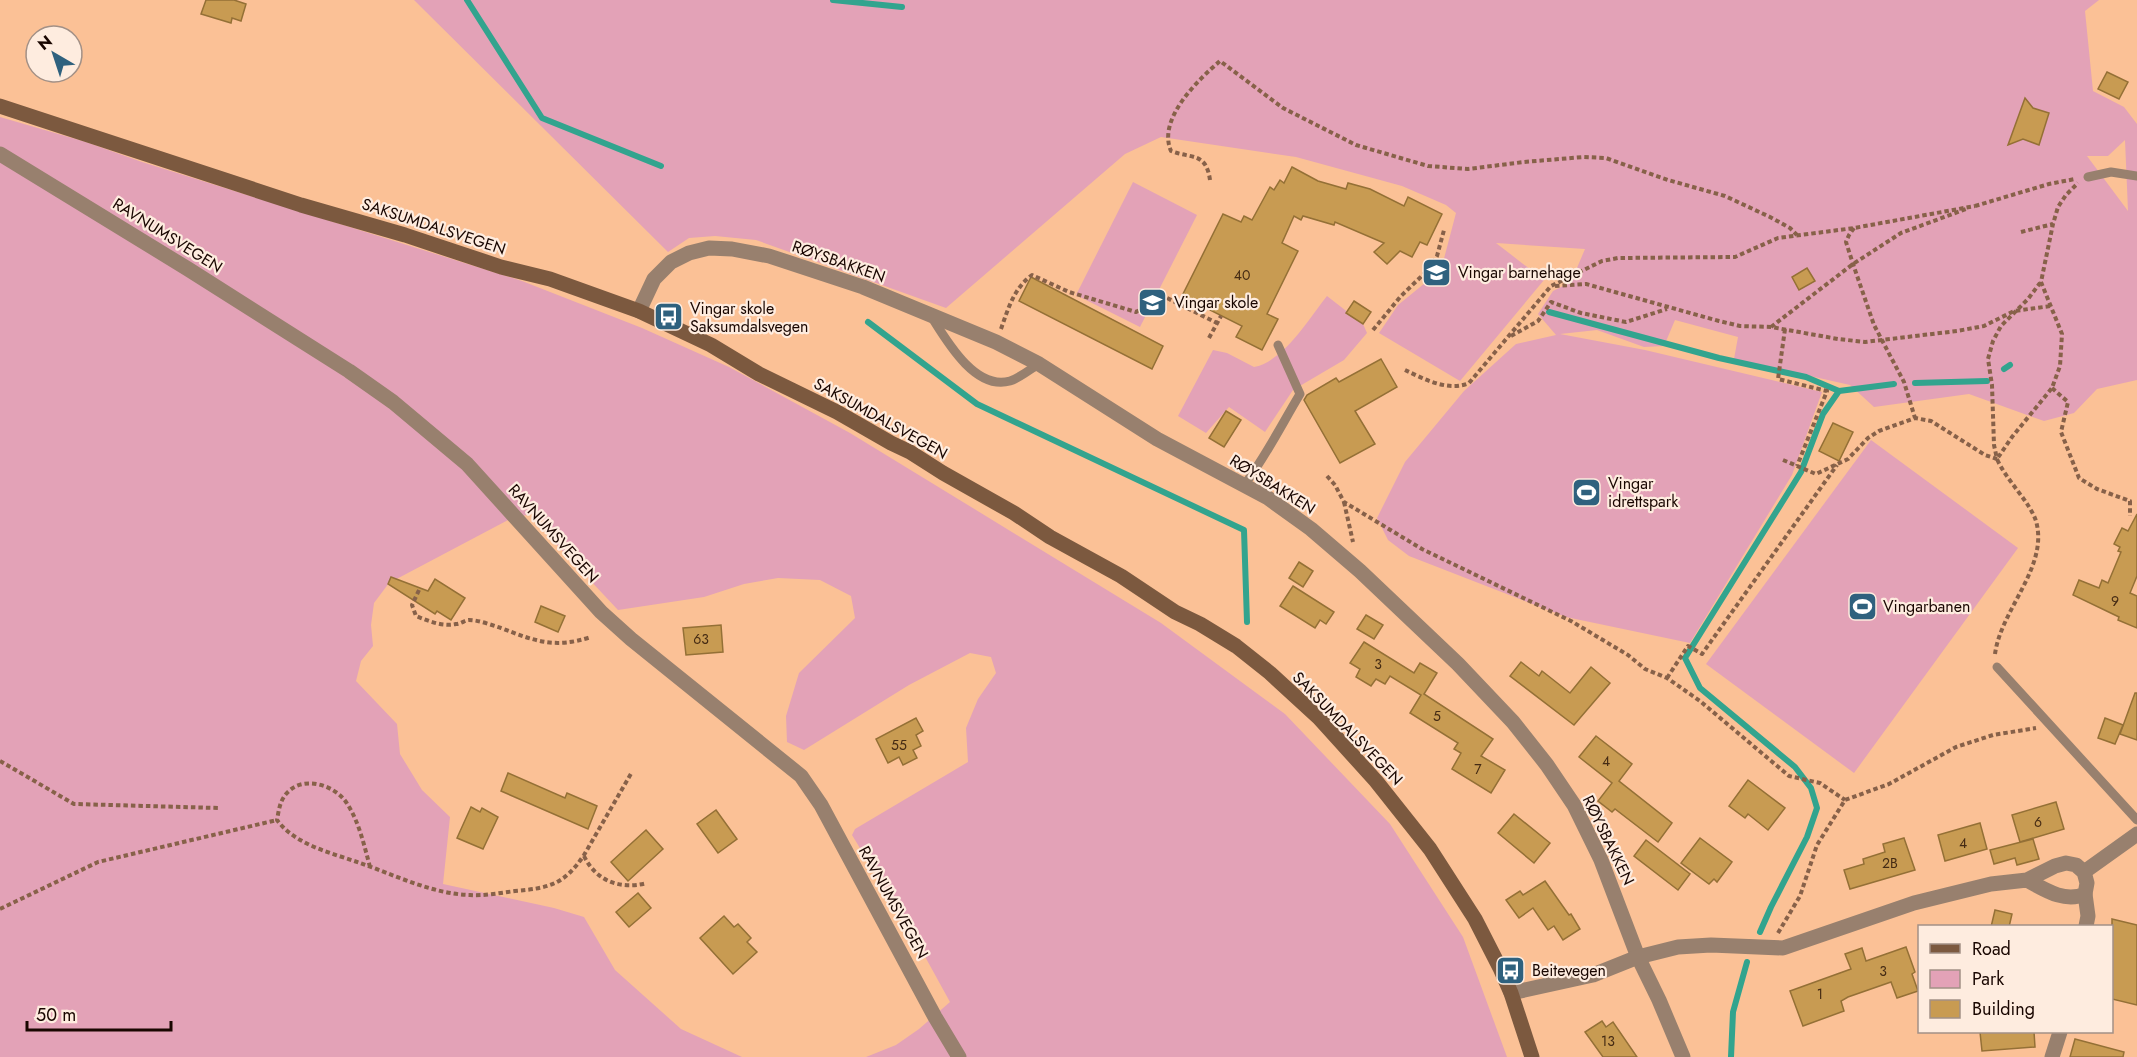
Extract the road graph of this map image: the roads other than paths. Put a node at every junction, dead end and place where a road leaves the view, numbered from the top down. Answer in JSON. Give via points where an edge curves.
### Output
{"nodes":[{"id":1,"x":0,"y":106,"type":"edge"},
{"id":2,"x":0,"y":154,"type":"edge"},
{"id":3,"x":2137,"y":176,"type":"edge"},
{"id":4,"x":2088,"y":177,"type":"road end"},
{"id":5,"x":639,"y":311,"type":"junction"},
{"id":6,"x":930,"y":314,"type":"junction"},
{"id":7,"x":1278,"y":345,"type":"dead end"},
{"id":8,"x":1039,"y":364,"type":"junction"},
{"id":9,"x":1245,"y":484,"type":"junction"},
{"id":10,"x":1997,"y":667,"type":"road end"},
{"id":11,"x":2137,"y":820,"type":"edge"},
{"id":12,"x":2137,"y":834,"type":"edge"},
{"id":13,"x":2084,"y":872,"type":"junction"},
{"id":14,"x":2027,"y":880,"type":"junction"},
{"id":15,"x":2085,"y":894,"type":"junction"},
{"id":16,"x":2086,"y":925,"type":"edge"},
{"id":17,"x":1638,"y":957,"type":"junction"},
{"id":18,"x":1511,"y":993,"type":"junction"},
{"id":19,"x":2060,"y":1033,"type":"edge"},
{"id":20,"x":959,"y":1057,"type":"edge"},
{"id":21,"x":1532,"y":1057,"type":"edge"},
{"id":22,"x":1683,"y":1057,"type":"edge"},
{"id":23,"x":2052,"y":1057,"type":"edge"}],
"edges":[{"from":1,"to":5,"type":"main road","name":"SAKSUMDALSVEGEN","via":[[301,205],[550,279]]},
{"from":2,"to":20,"type":"street","name":"RAVNUMSVEGEN","via":[[188,269],[393,402],[467,464],[601,612],[801,776],[821,805]]},
{"from":3,"to":4,"type":"lane","via":[[2111,172]]},
{"from":5,"to":6,"type":"street","name":"RØYSBAKKEN","via":[[654,279],[671,262],[709,248],[768,256]]},
{"from":5,"to":18,"type":"main road","name":"SAKSUMDALSVEGEN","via":[[711,345],[910,452],[1236,646],[1318,718],[1404,814],[1475,919]]},
{"from":6,"to":8,"type":"street","name":"RØYSBAKKEN"},
{"from":6,"to":8,"type":"lane","via":[[949,345],[980,376],[997,382],[1011,381]]},
{"from":7,"to":9,"type":"lane","via":[[1300,394]]},
{"from":8,"to":9,"type":"street","name":"RØYSBAKKEN","via":[[1157,439]]},
{"from":9,"to":17,"type":"street","name":"RØYSBAKKEN","via":[[1311,529],[1341,555],[1458,664],[1513,722],[1574,805],[1601,860]]},
{"from":10,"to":11,"type":"lane"},
{"from":12,"to":13,"type":"street"},
{"from":13,"to":14,"type":"street","via":[[2066,863]]},
{"from":13,"to":15,"type":"street"},
{"from":14,"to":15,"type":"street","via":[[2065,897]]},
{"from":14,"to":17,"type":"street","via":[[1959,891],[1783,948],[1678,947]]},
{"from":15,"to":16,"type":"street"},
{"from":17,"to":18,"type":"street","via":[[1593,975]]},
{"from":17,"to":22,"type":"street","name":"RØYSBAKKEN"},
{"from":18,"to":21,"type":"main road","name":"SAKSUMDALSVEGEN"},
{"from":19,"to":23,"type":"street"}]}
